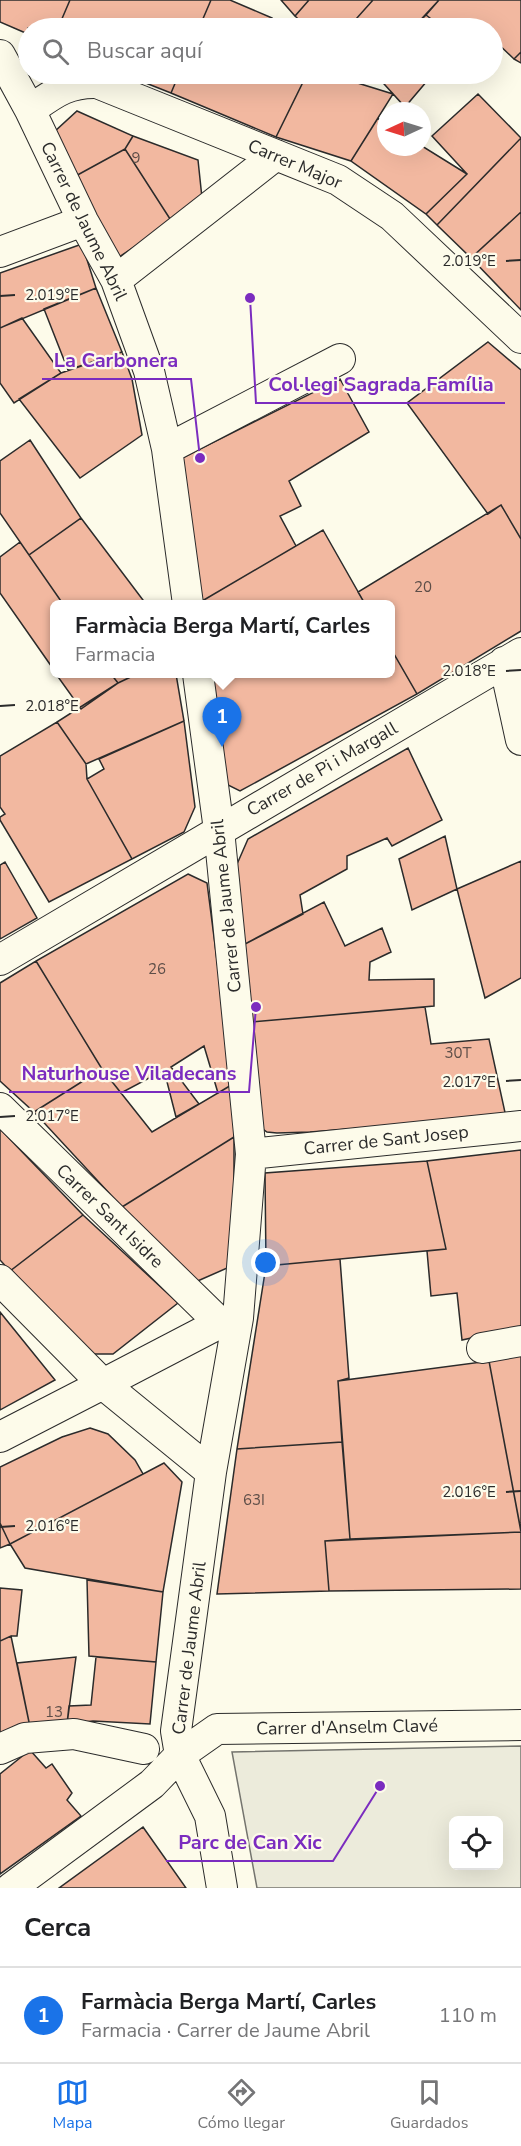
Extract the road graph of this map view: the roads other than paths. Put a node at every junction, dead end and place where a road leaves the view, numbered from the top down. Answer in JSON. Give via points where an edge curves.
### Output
{"nodes":[{"id":1,"x":0,"y":55,"type":"edge"},
{"id":2,"x":75,"y":84,"type":"edge"},
{"id":3,"x":99,"y":84,"type":"edge"},
{"id":4,"x":30,"y":110,"type":"junction"},
{"id":5,"x":276,"y":155,"type":"junction"},
{"id":6,"x":83,"y":221,"type":"junction"},
{"id":7,"x":0,"y":252,"type":"edge"},
{"id":8,"x":116,"y":280,"type":"junction"},
{"id":9,"x":521,"y":338,"type":"edge"},
{"id":10,"x":340,"y":359,"type":"dead end"},
{"id":11,"x":167,"y":449,"type":"junction"},
{"id":12,"x":187,"y":600,"type":"edge"},
{"id":13,"x":513,"y":657,"type":"edge"},
{"id":14,"x":199,"y":678,"type":"edge"},
{"id":15,"x":521,"y":740,"type":"edge"},
{"id":16,"x":219,"y":830,"type":"junction"},
{"id":17,"x":0,"y":960,"type":"edge"},
{"id":18,"x":0,"y":1108,"type":"edge"},
{"id":19,"x":521,"y":1126,"type":"edge"},
{"id":20,"x":252,"y":1154,"type":"junction"},
{"id":21,"x":0,"y":1280,"type":"edge"},
{"id":22,"x":229,"y":1321,"type":"junction"},
{"id":23,"x":521,"y":1341,"type":"edge"},
{"id":24,"x":482,"y":1348,"type":"dead end"},
{"id":25,"x":103,"y":1384,"type":"junction"},
{"id":26,"x":0,"y":1437,"type":"edge"},
{"id":27,"x":211,"y":1472,"type":"junction"},
{"id":28,"x":521,"y":1725,"type":"edge"},
{"id":29,"x":0,"y":1749,"type":"edge"},
{"id":30,"x":144,"y":1749,"type":"dead end"},
{"id":31,"x":180,"y":1755,"type":"junction"},
{"id":32,"x":11,"y":1888,"type":"edge"},
{"id":33,"x":222,"y":1888,"type":"edge"}],
"edges":[{"from":1,"to":4,"type":"street","name":"Carrer de Jaume Abril"},
{"from":2,"to":4,"type":"street","name":"Carrer Major"},
{"from":3,"to":5,"type":"street","name":"Carrer Major"},
{"from":4,"to":6,"type":"street","name":"Carrer de Jaume Abril"},
{"from":5,"to":8,"type":"street"},
{"from":5,"to":9,"type":"street","name":"Carrer Major","via":[[338,180],[392,216]]},
{"from":6,"to":7,"type":"street"},
{"from":6,"to":8,"type":"street","name":"Carrer de Jaume Abril"},
{"from":8,"to":11,"type":"street","name":"Carrer de Jaume Abril","via":[[149,371]]},
{"from":10,"to":11,"type":"street"},
{"from":11,"to":12,"type":"street","name":"Carrer de Jaume Abril"},
{"from":13,"to":15,"type":"street"},
{"from":13,"to":16,"type":"street","name":"Carrer de Pi i Margall"},
{"from":14,"to":16,"type":"street","name":"Carrer de Jaume Abril"},
{"from":16,"to":17,"type":"street","name":"Carrer de Pi i Margall"},
{"from":16,"to":20,"type":"street","name":"Carrer de Jaume Abril"},
{"from":18,"to":22,"type":"street","name":"Carrer Sant Isidre"},
{"from":19,"to":20,"type":"street","name":"Carrer de Sant Josep"},
{"from":20,"to":22,"type":"street","name":"Carrer de Jaume Abril"},
{"from":21,"to":25,"type":"street"},
{"from":22,"to":25,"type":"street"},
{"from":22,"to":27,"type":"street","name":"Carrer de Jaume Abril"},
{"from":23,"to":24,"type":"street"},
{"from":25,"to":26,"type":"street"},
{"from":25,"to":27,"type":"street"},
{"from":27,"to":31,"type":"street","name":"Carrer de Jaume Abril","via":[[176,1731]]},
{"from":28,"to":31,"type":"street","name":"Carrer d'Anselm Clavé","via":[[217,1730]]},
{"from":29,"to":30,"type":"street","via":[[25,1738],[74,1734]]},
{"from":31,"to":32,"type":"street","name":"Carrer d'Anselm Clavé","via":[[152,1784]]},
{"from":31,"to":33,"type":"street","name":"Carrer de Jaume Abril","via":[[210,1816]]}]}
